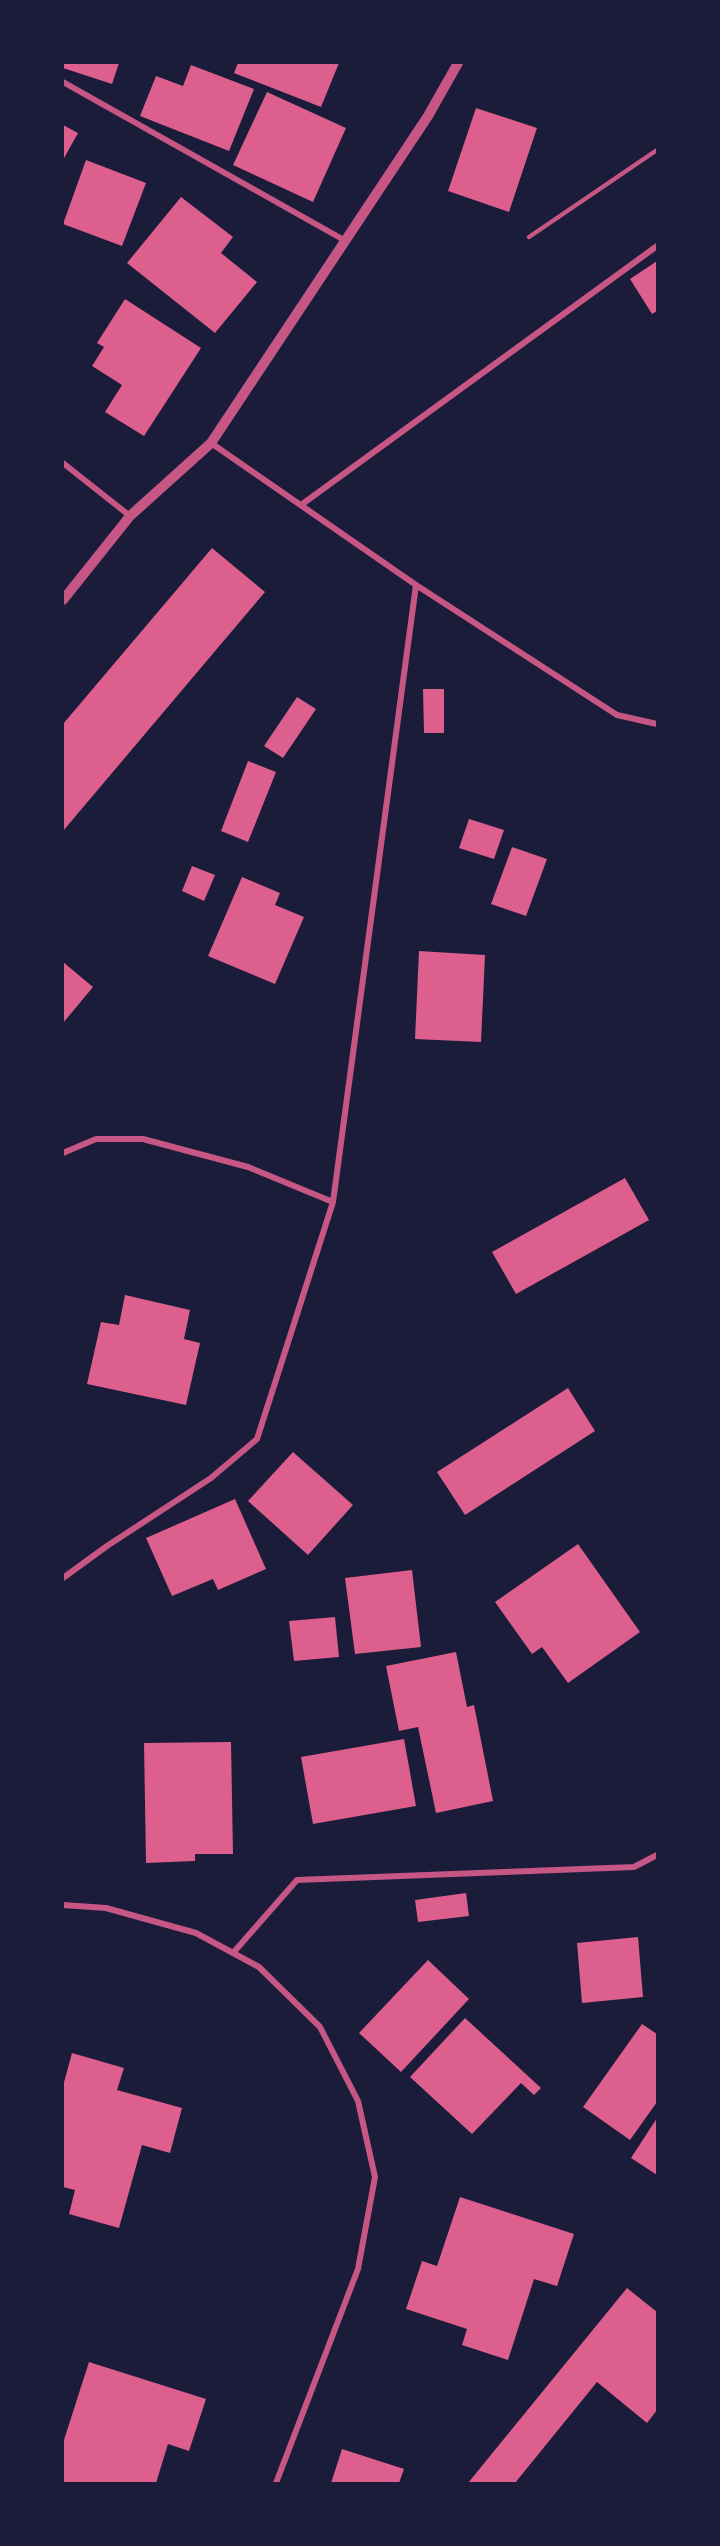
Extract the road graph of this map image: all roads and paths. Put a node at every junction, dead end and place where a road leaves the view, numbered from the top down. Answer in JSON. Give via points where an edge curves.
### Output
{"nodes":[{"id":1,"x":458,"y":63,"type":"edge"},
{"id":2,"x":63,"y":82,"type":"edge"},
{"id":3,"x":657,"y":150,"type":"edge"},
{"id":4,"x":529,"y":237,"type":"dead end"},
{"id":5,"x":344,"y":240,"type":"junction"},
{"id":6,"x":657,"y":246,"type":"edge"},
{"id":7,"x":211,"y":443,"type":"junction"},
{"id":8,"x":63,"y":463,"type":"edge"},
{"id":9,"x":301,"y":505,"type":"junction"},
{"id":10,"x":130,"y":516,"type":"junction"},
{"id":11,"x":416,"y":585,"type":"junction"},
{"id":12,"x":63,"y":600,"type":"edge"},
{"id":13,"x":657,"y":724,"type":"edge"},
{"id":14,"x":63,"y":1153,"type":"edge"},
{"id":15,"x":333,"y":1202,"type":"junction"},
{"id":16,"x":63,"y":1578,"type":"edge"},
{"id":17,"x":657,"y":1854,"type":"edge"},
{"id":18,"x":63,"y":1905,"type":"edge"},
{"id":19,"x":232,"y":1953,"type":"junction"},
{"id":20,"x":276,"y":2483,"type":"edge"}],
"edges":[{"from":1,"to":5,"type":"street","via":[[428,116]]},
{"from":2,"to":5,"type":"street"},
{"from":3,"to":4,"type":"lane"},
{"from":5,"to":7,"type":"street"},
{"from":6,"to":9,"type":"street"},
{"from":7,"to":9,"type":"street"},
{"from":7,"to":10,"type":"street"},
{"from":8,"to":10,"type":"street"},
{"from":9,"to":11,"type":"street"},
{"from":10,"to":12,"type":"street"},
{"from":11,"to":13,"type":"street","via":[[617,715]]},
{"from":11,"to":15,"type":"street"},
{"from":14,"to":15,"type":"street","via":[[96,1138],[143,1139],[248,1167]]},
{"from":15,"to":16,"type":"street","via":[[258,1439],[211,1478]]},
{"from":17,"to":19,"type":"street","via":[[634,1867],[297,1880]]},
{"from":18,"to":19,"type":"street","via":[[106,1908],[196,1933]]},
{"from":19,"to":20,"type":"street","via":[[259,1967],[320,2027],[358,2101],[375,2177],[358,2269]]}]}
